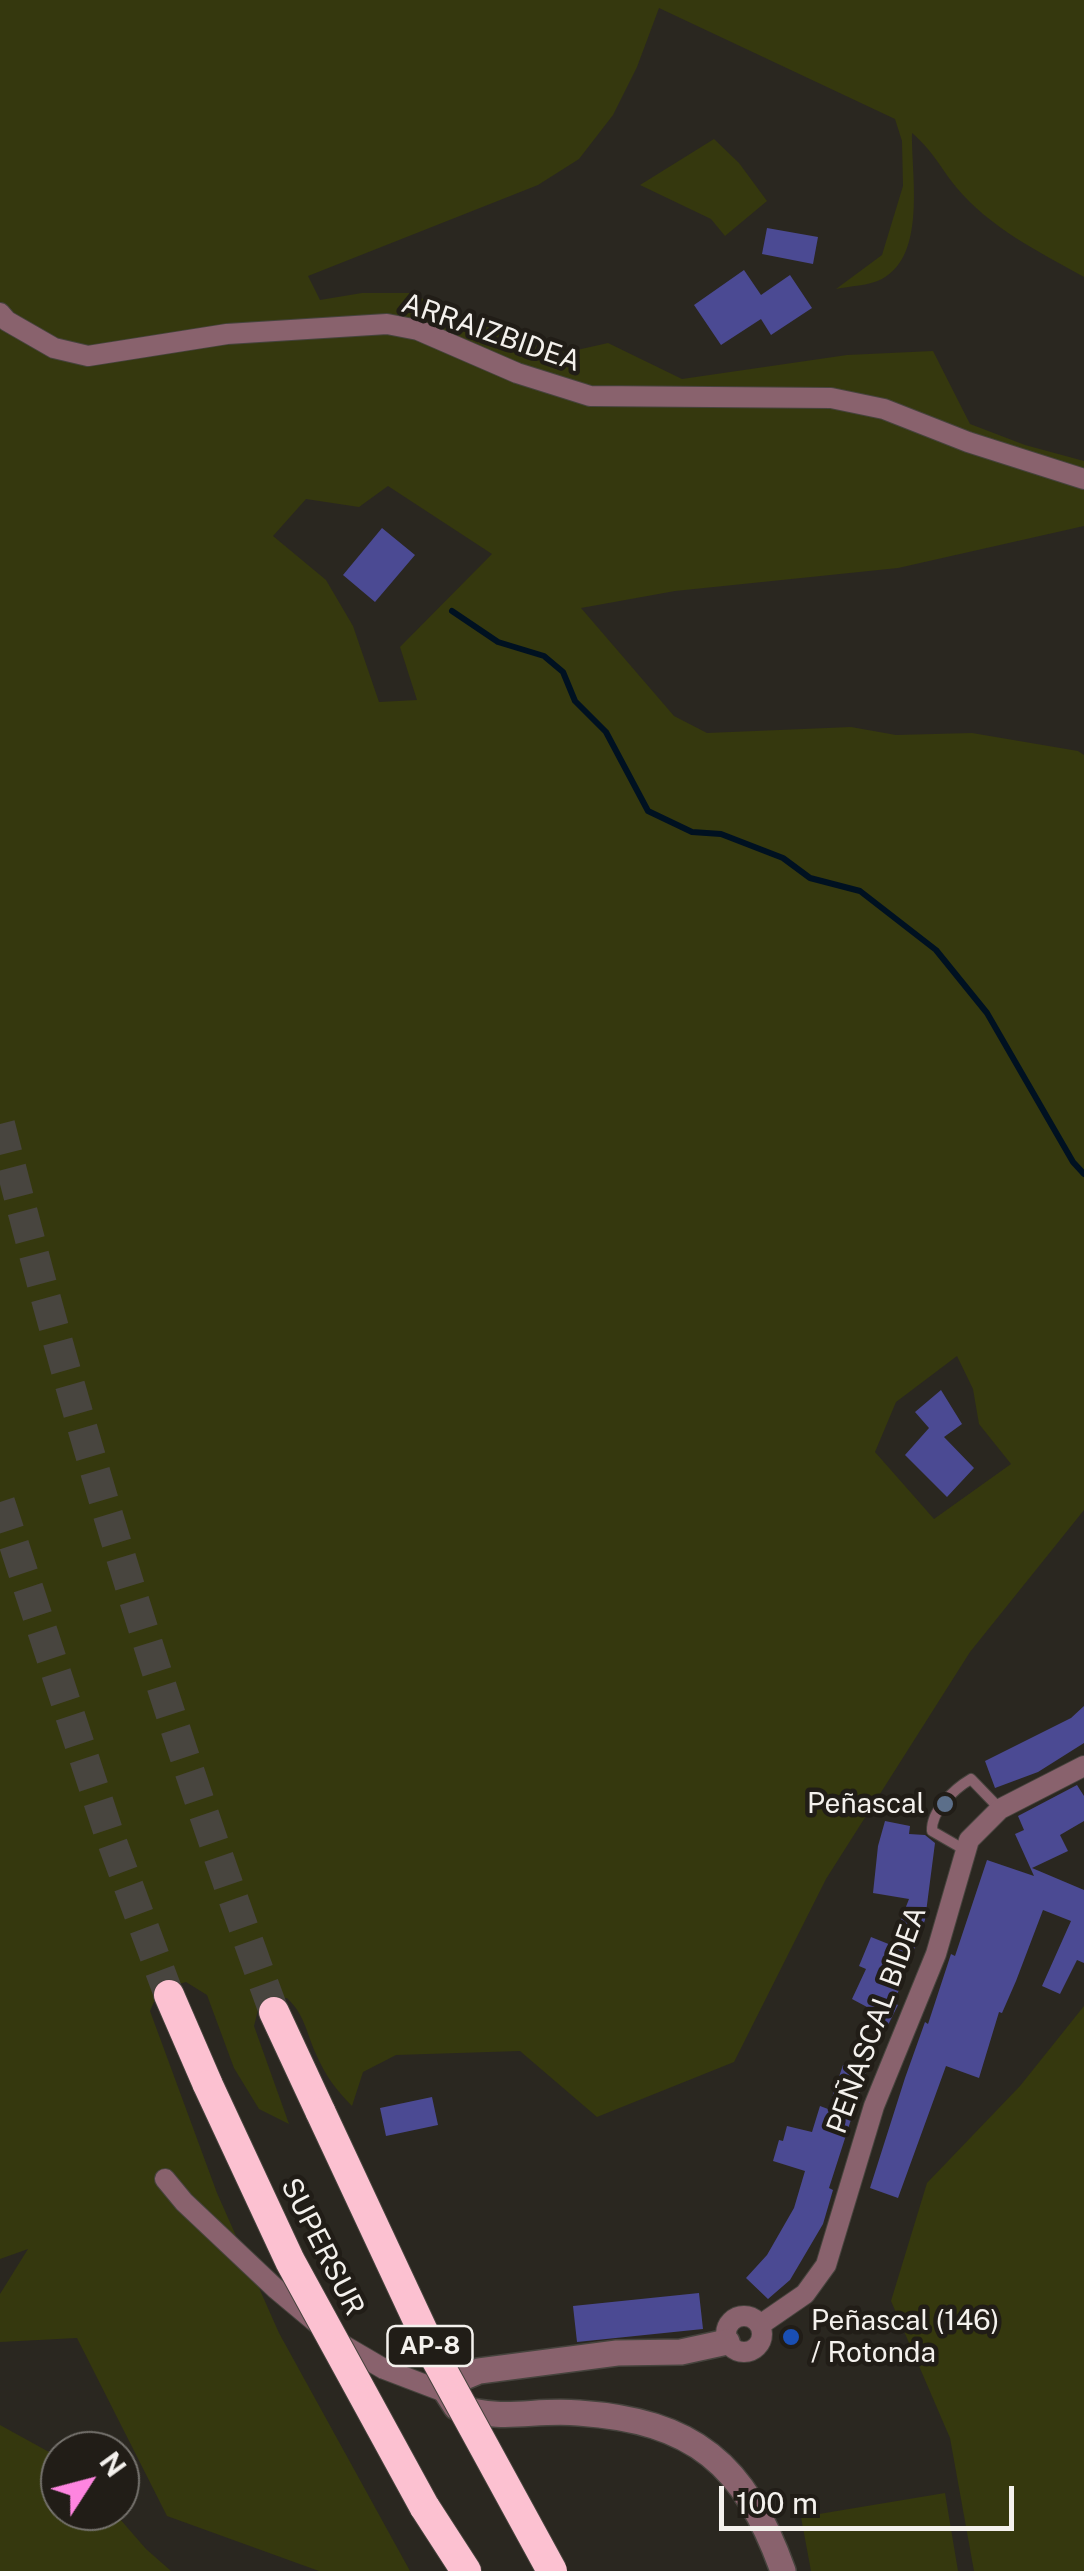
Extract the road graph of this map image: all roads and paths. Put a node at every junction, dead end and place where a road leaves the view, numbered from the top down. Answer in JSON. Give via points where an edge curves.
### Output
{"nodes":[{"id":1,"x":0,"y":313,"type":"edge"},
{"id":2,"x":1084,"y":479,"type":"edge"},
{"id":3,"x":1084,"y":1766,"type":"edge"},
{"id":4,"x":1000,"y":1809,"type":"junction"},
{"id":5,"x":965,"y":1850,"type":"junction"},
{"id":6,"x":169,"y":1995,"type":"tunnel mouth"},
{"id":7,"x":274,"y":2012,"type":"tunnel mouth"},
{"id":8,"x":166,"y":2179,"type":"dead end"},
{"id":9,"x":727,"y":2342,"type":"joint"},
{"id":10,"x":448,"y":2393,"type":"junction"},
{"id":11,"x":424,"y":2506,"type":"junction"},
{"id":12,"x":454,"y":2571,"type":"edge"},
{"id":13,"x":466,"y":2571,"type":"edge"},
{"id":14,"x":552,"y":2571,"type":"edge"},
{"id":15,"x":783,"y":2571,"type":"edge"}],
"edges":[{"from":1,"to":2,"type":"street","name":"ARRAIZBIDEA","via":[[54,348],[88,356],[228,334],[386,324],[590,396],[831,398],[884,409]]},
{"from":3,"to":4,"type":"street","name":"PEÑASCAL BIDEA"},
{"from":4,"to":5,"type":"street","name":"PEÑASCAL BIDEA"},
{"from":4,"to":5,"type":"lane","via":[[971,1779],[940,1808],[932,1831]]},
{"from":5,"to":9,"type":"street","name":"PEÑASCAL BIDEA","via":[[936,1954],[874,2106],[826,2265],[805,2294],[760,2325],[751,2317],[733,2320]]},
{"from":6,"to":11,"type":"highway","name":"SUPERSUR","number":"AP-8","bridge":true,"via":[[290,2261]]},
{"from":7,"to":14,"type":"highway","name":"SUPERSUR","number":"AP-8","bridge":true,"via":[[435,2357]]},
{"from":8,"to":10,"type":"street","via":[[343,2346]]},
{"from":9,"to":10,"type":"street","via":[[479,2372],[455,2381]]},
{"from":10,"to":15,"type":"street","via":[[456,2407],[484,2416],[576,2412],[662,2429],[696,2444],[732,2472],[763,2520]]},
{"from":11,"to":12,"type":"highway"},
{"from":11,"to":13,"type":"highway","name":"SUPERSUR","number":"AP-8"}]}
